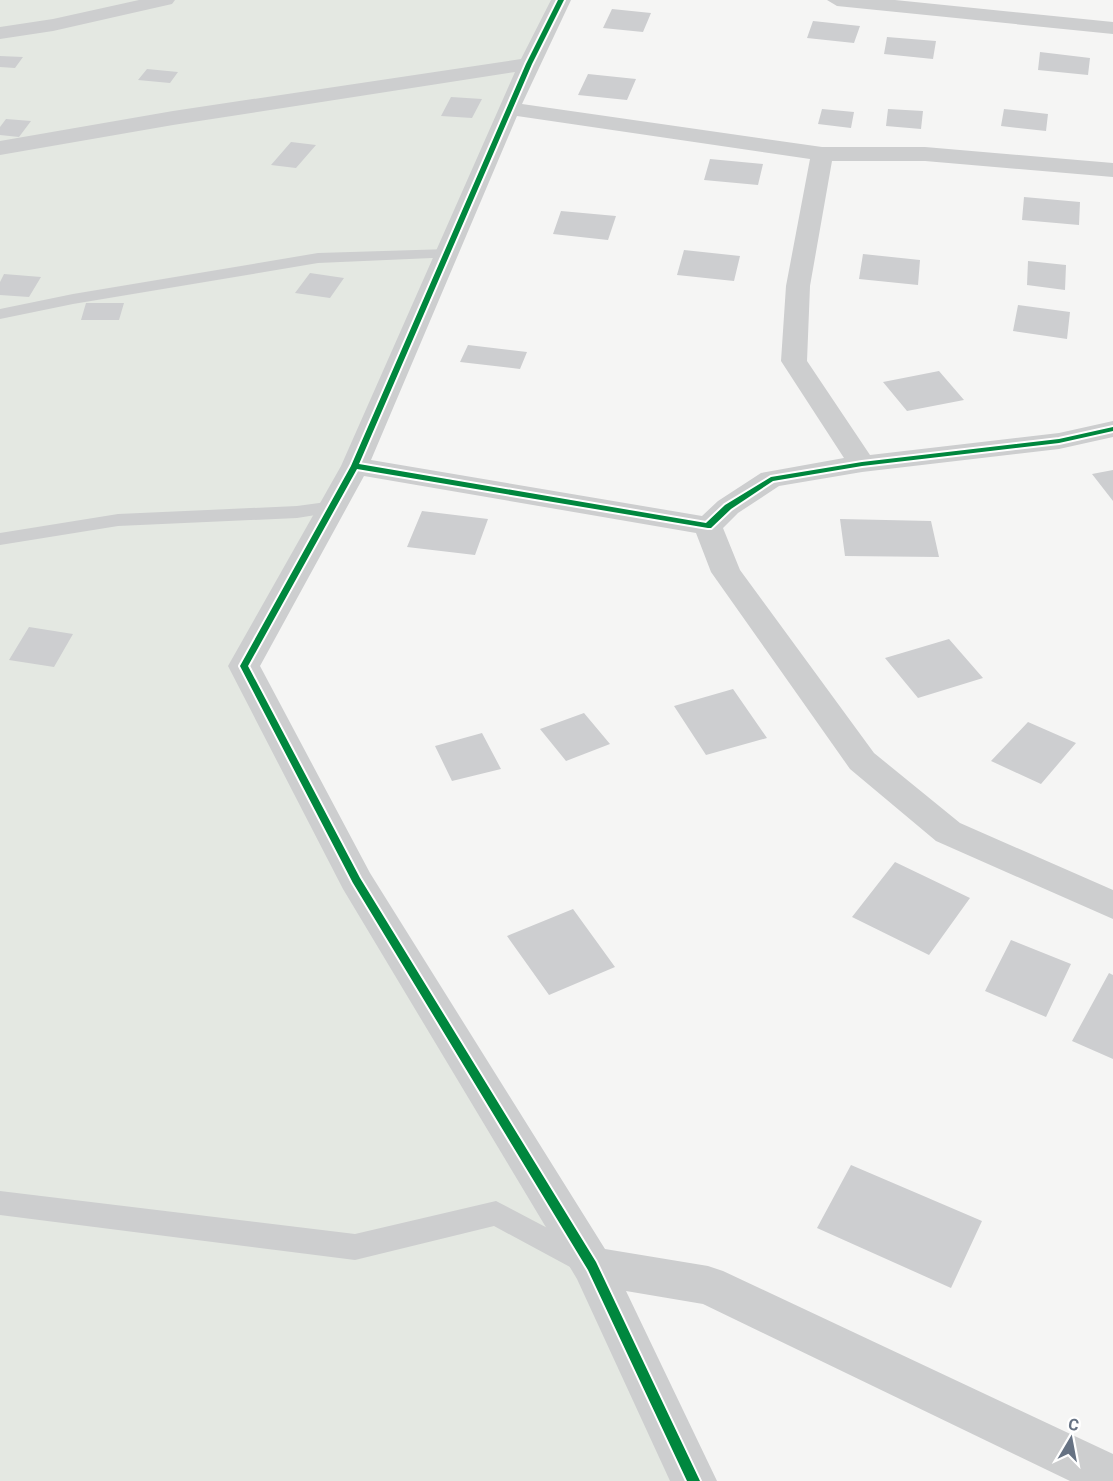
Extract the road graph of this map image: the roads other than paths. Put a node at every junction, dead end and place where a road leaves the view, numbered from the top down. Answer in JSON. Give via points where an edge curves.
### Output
{"nodes":[{"id":1,"x":165,"y":0,"type":"edge"},
{"id":2,"x":561,"y":0,"type":"edge"},
{"id":3,"x":837,"y":0,"type":"edge"},
{"id":4,"x":1113,"y":28,"type":"edge"},
{"id":5,"x":0,"y":33,"type":"edge"},
{"id":6,"x":529,"y":64,"type":"junction"},
{"id":7,"x":511,"y":109,"type":"junction"},
{"id":8,"x":0,"y":148,"type":"edge"},
{"id":9,"x":822,"y":154,"type":"junction"},
{"id":10,"x":1113,"y":170,"type":"edge"},
{"id":11,"x":448,"y":254,"type":"junction"},
{"id":12,"x":0,"y":314,"type":"edge"},
{"id":13,"x":1113,"y":429,"type":"edge"},
{"id":14,"x":862,"y":464,"type":"junction"},
{"id":15,"x":355,"y":466,"type":"junction"},
{"id":16,"x":334,"y":507,"type":"junction"},
{"id":17,"x":708,"y":526,"type":"junction"},
{"id":18,"x":0,"y":539,"type":"edge"},
{"id":19,"x":1113,"y":905,"type":"edge"},
{"id":20,"x":0,"y":1203,"type":"edge"},
{"id":21,"x":592,"y":1266,"type":"junction"},
{"id":22,"x":1113,"y":1478,"type":"edge"},
{"id":23,"x":694,"y":1481,"type":"edge"}],
"edges":[{"from":1,"to":5,"type":"street"},
{"from":2,"to":6,"type":"street"},
{"from":3,"to":4,"type":"street"},
{"from":6,"to":7,"type":"street"},
{"from":6,"to":8,"type":"street"},
{"from":7,"to":9,"type":"street"},
{"from":7,"to":11,"type":"street"},
{"from":9,"to":10,"type":"street","via":[[925,154]]},
{"from":9,"to":14,"type":"street","via":[[798,286],[794,361]]},
{"from":11,"to":12,"type":"lane","via":[[318,258]]},
{"from":11,"to":15,"type":"street"},
{"from":13,"to":14,"type":"street","via":[[1059,441]]},
{"from":14,"to":17,"type":"street","via":[[771,479],[728,507]]},
{"from":15,"to":16,"type":"street"},
{"from":15,"to":17,"type":"street"},
{"from":16,"to":18,"type":"lane","via":[[118,520]]},
{"from":16,"to":21,"type":"street","via":[[244,666],[356,880]]},
{"from":17,"to":19,"type":"street","via":[[726,572],[862,761],[948,832]]},
{"from":20,"to":21,"type":"lane","via":[[354,1248],[496,1213]]},
{"from":21,"to":22,"type":"street","via":[[708,1285]]},
{"from":21,"to":23,"type":"street"}]}
